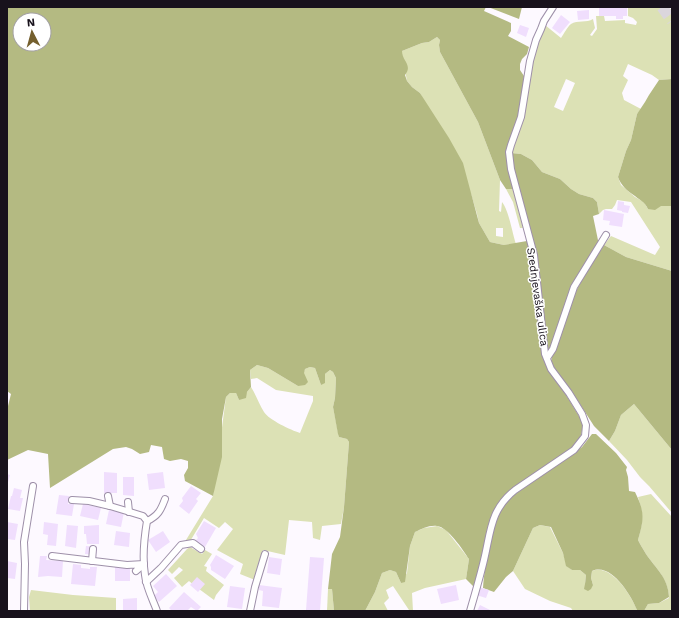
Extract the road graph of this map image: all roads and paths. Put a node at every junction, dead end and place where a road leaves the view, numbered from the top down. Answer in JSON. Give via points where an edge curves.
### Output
{"nodes":[{"id":1,"x":553,"y":7,"type":"edge"},
{"id":2,"x":606,"y":235,"type":"dead end"},
{"id":3,"x":547,"y":358,"type":"junction"},
{"id":4,"x":33,"y":486,"type":"dead end"},
{"id":5,"x":108,"y":496,"type":"dead end"},
{"id":6,"x":165,"y":499,"type":"dead end"},
{"id":7,"x":72,"y":500,"type":"dead end"},
{"id":8,"x":128,"y":502,"type":"dead end"},
{"id":9,"x":110,"y":506,"type":"junction"},
{"id":10,"x":128,"y":512,"type":"junction"},
{"id":11,"x":147,"y":521,"type":"junction"},
{"id":12,"x":93,"y":549,"type":"dead end"},
{"id":13,"x":201,"y":549,"type":"dead end"},
{"id":14,"x":265,"y":554,"type":"dead end"},
{"id":15,"x":52,"y":556,"type":"dead end"},
{"id":16,"x":92,"y":561,"type":"junction"},
{"id":17,"x":144,"y":564,"type":"junction"},
{"id":18,"x":136,"y":571,"type":"dead end"},
{"id":19,"x":146,"y":582,"type":"junction"},
{"id":20,"x":24,"y":611,"type":"edge"},
{"id":21,"x":157,"y":611,"type":"edge"},
{"id":22,"x":250,"y":611,"type":"edge"},
{"id":23,"x":470,"y":611,"type":"edge"}],
"edges":[{"from":1,"to":3,"type":"street","name":"Srednjevaška ulica","via":[[536,40],[520,117],[509,152],[511,169],[534,255]]},
{"from":2,"to":3,"type":"street","via":[[574,287],[553,349]]},
{"from":3,"to":23,"type":"street","name":"Srednjevaška ulica","via":[[551,369],[582,414],[586,425],[585,436],[574,450],[515,490],[499,506],[493,520]]},
{"from":4,"to":20,"type":"street","via":[[24,542]]},
{"from":5,"to":9,"type":"street"},
{"from":6,"to":11,"type":"street","via":[[160,511]]},
{"from":7,"to":9,"type":"street"},
{"from":8,"to":10,"type":"street"},
{"from":9,"to":10,"type":"street"},
{"from":10,"to":11,"type":"street","via":[[143,516]]},
{"from":11,"to":17,"type":"street"},
{"from":12,"to":16,"type":"street"},
{"from":13,"to":19,"type":"street","via":[[193,543],[181,545]]},
{"from":14,"to":22,"type":"street"},
{"from":15,"to":16,"type":"street"},
{"from":16,"to":17,"type":"street"},
{"from":17,"to":18,"type":"street"},
{"from":17,"to":19,"type":"street"},
{"from":19,"to":21,"type":"street"}]}
